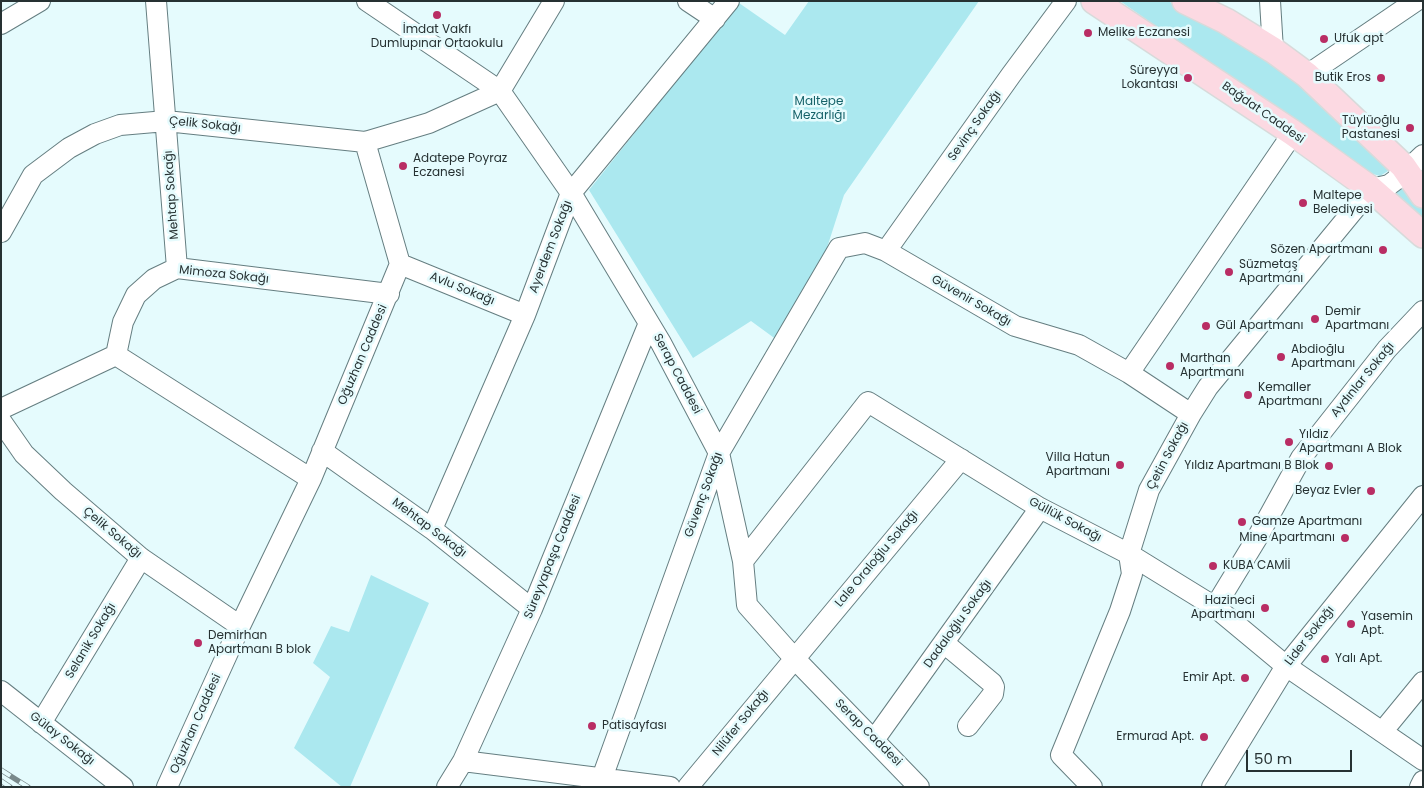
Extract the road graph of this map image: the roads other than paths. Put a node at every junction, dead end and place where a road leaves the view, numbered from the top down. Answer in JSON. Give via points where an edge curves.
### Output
{"nodes":[{"id":1,"x":40,"y":1,"type":"edge"},
{"id":2,"x":156,"y":1,"type":"edge"},
{"id":3,"x":367,"y":1,"type":"edge"},
{"id":4,"x":554,"y":1,"type":"edge"},
{"id":5,"x":688,"y":1,"type":"edge"},
{"id":6,"x":729,"y":1,"type":"edge"},
{"id":7,"x":1066,"y":1,"type":"edge"},
{"id":8,"x":1094,"y":1,"type":"edge"},
{"id":9,"x":1185,"y":1,"type":"edge"},
{"id":10,"x":1270,"y":1,"type":"edge"},
{"id":11,"x":1416,"y":1,"type":"edge"},
{"id":12,"x":715,"y":19,"type":"junction"},
{"id":13,"x":1,"y":24,"type":"edge"},
{"id":14,"x":1273,"y":50,"type":"junction"},
{"id":15,"x":1307,"y":75,"type":"junction"},
{"id":16,"x":500,"y":91,"type":"junction"},
{"id":17,"x":166,"y":121,"type":"junction"},
{"id":18,"x":1293,"y":133,"type":"junction"},
{"id":19,"x":365,"y":142,"type":"junction"},
{"id":20,"x":1411,"y":164,"type":"edge"},
{"id":21,"x":1371,"y":189,"type":"junction"},
{"id":22,"x":571,"y":193,"type":"junction"},
{"id":23,"x":1423,"y":195,"type":"edge"},
{"id":24,"x":1,"y":232,"type":"edge"},
{"id":25,"x":1423,"y":235,"type":"edge"},
{"id":26,"x":886,"y":251,"type":"junction"},
{"id":27,"x":400,"y":264,"type":"junction"},
{"id":28,"x":177,"y":268,"type":"junction"},
{"id":29,"x":389,"y":294,"type":"junction"},
{"id":30,"x":1423,"y":311,"type":"edge"},
{"id":31,"x":525,"y":315,"type":"junction"},
{"id":32,"x":648,"y":323,"type":"junction"},
{"id":33,"x":116,"y":355,"type":"junction"},
{"id":34,"x":1129,"y":373,"type":"junction"},
{"id":35,"x":1,"y":409,"type":"edge"},
{"id":36,"x":1191,"y":414,"type":"junction"},
{"id":37,"x":1,"y":421,"type":"edge"},
{"id":38,"x":322,"y":451,"type":"junction"},
{"id":39,"x":719,"y":453,"type":"junction"},
{"id":40,"x":961,"y":459,"type":"junction"},
{"id":41,"x":311,"y":479,"type":"junction"},
{"id":42,"x":1423,"y":496,"type":"edge"},
{"id":43,"x":1040,"y":508,"type":"junction"},
{"id":44,"x":432,"y":529,"type":"junction"},
{"id":45,"x":1129,"y":554,"type":"junction"},
{"id":46,"x":141,"y":558,"type":"junction"},
{"id":47,"x":743,"y":561,"type":"junction"},
{"id":48,"x":1215,"y":607,"type":"junction"},
{"id":49,"x":532,"y":609,"type":"junction"},
{"id":50,"x":240,"y":626,"type":"junction"},
{"id":51,"x":944,"y":643,"type":"junction"},
{"id":52,"x":794,"y":658,"type":"junction"},
{"id":53,"x":1286,"y":666,"type":"junction"},
{"id":54,"x":1423,"y":682,"type":"edge"},
{"id":55,"x":3,"y":686,"type":"edge"},
{"id":56,"x":41,"y":724,"type":"junction"},
{"id":57,"x":968,"y":726,"type":"dead end"},
{"id":58,"x":1382,"y":732,"type":"junction"},
{"id":59,"x":874,"y":740,"type":"junction"},
{"id":60,"x":1423,"y":760,"type":"edge"},
{"id":61,"x":463,"y":762,"type":"junction"},
{"id":62,"x":602,"y":778,"type":"junction"},
{"id":63,"x":1423,"y":781,"type":"edge"},
{"id":64,"x":912,"y":784,"type":"edge"},
{"id":65,"x":123,"y":787,"type":"edge"},
{"id":66,"x":168,"y":787,"type":"edge"},
{"id":67,"x":447,"y":787,"type":"edge"},
{"id":68,"x":670,"y":787,"type":"edge"},
{"id":69,"x":688,"y":787,"type":"edge"},
{"id":70,"x":1092,"y":787,"type":"edge"},
{"id":71,"x":1212,"y":787,"type":"edge"},
{"id":72,"x":1420,"y":787,"type":"edge"}],
"edges":[{"from":1,"to":13,"type":"street"},
{"from":2,"to":17,"type":"street","name":"Mehtap Sokağı"},
{"from":3,"to":16,"type":"street","name":"Serap Caddesi"},
{"from":4,"to":16,"type":"street"},
{"from":5,"to":12,"type":"street"},
{"from":6,"to":12,"type":"street","name":"Ayerdem Sokağı"},
{"from":7,"to":26,"type":"street","name":"Sevinç Sokağı"},
{"from":8,"to":18,"type":"main road","name":"Bağdat Caddesi"},
{"from":9,"to":14,"type":"main road"},
{"from":10,"to":14,"type":"street"},
{"from":11,"to":15,"type":"street"},
{"from":12,"to":22,"type":"street","name":"Ayerdem Sokağı"},
{"from":14,"to":15,"type":"main road"},
{"from":15,"to":20,"type":"main road"},
{"from":16,"to":19,"type":"street","via":[[429,123]]},
{"from":16,"to":22,"type":"street","name":"Serap Caddesi"},
{"from":17,"to":19,"type":"street","name":"Çelik Sokağı"},
{"from":17,"to":24,"type":"street","name":"Çelik Sokağı","via":[[120,125],[69,148],[34,176]]},
{"from":17,"to":28,"type":"street","name":"Mehtap Sokağı"},
{"from":18,"to":21,"type":"main road","name":"Bağdat Caddesi"},
{"from":18,"to":34,"type":"street"},
{"from":19,"to":27,"type":"street"},
{"from":20,"to":21,"type":"street","via":[[1389,185]]},
{"from":20,"to":23,"type":"main road"},
{"from":21,"to":25,"type":"main road","name":"Bağdat Caddesi"},
{"from":21,"to":36,"type":"street","name":"Çetin Sokağı","via":[[1208,387]]},
{"from":22,"to":31,"type":"street","name":"Ayerdem Sokağı"},
{"from":22,"to":32,"type":"street","name":"Serap Caddesi"},
{"from":26,"to":34,"type":"street","name":"Güvenir Sokağı","via":[[1015,326],[1079,345]]},
{"from":26,"to":39,"type":"street","name":"Güvenç Sokağı","via":[[865,243],[839,248]]},
{"from":27,"to":29,"type":"street","name":"Oğuzhan Caddesi"},
{"from":27,"to":31,"type":"street","name":"Avlu Sokağı"},
{"from":28,"to":29,"type":"street","name":"Mimoza Sokağı"},
{"from":28,"to":33,"type":"street","name":"Mimoza Sokağı","via":[[154,279],[136,295],[123,322]]},
{"from":29,"to":38,"type":"street","name":"Oğuzhan Caddesi"},
{"from":30,"to":48,"type":"street","name":"Aydınlar Sokağı","via":[[1387,349],[1301,458]]},
{"from":31,"to":44,"type":"street","name":"Ayerdem Sokağı"},
{"from":32,"to":39,"type":"street","name":"Serap Caddesi"},
{"from":32,"to":49,"type":"street","name":"Süreyyapaşa Caddesi"},
{"from":33,"to":35,"type":"street"},
{"from":33,"to":41,"type":"street"},
{"from":34,"to":36,"type":"street","name":"Güvenir Sokağı"},
{"from":36,"to":45,"type":"street","name":"Çetin Sokağı","via":[[1149,490]]},
{"from":37,"to":46,"type":"street","name":"Çelik Sokağı","via":[[24,454]]},
{"from":38,"to":41,"type":"street","name":"Oğuzhan Caddesi"},
{"from":38,"to":44,"type":"street","name":"Mehtap Sokağı"},
{"from":39,"to":47,"type":"street","name":"Serap Caddesi"},
{"from":39,"to":62,"type":"street","name":"Güvenç Sokağı"},
{"from":40,"to":43,"type":"street","name":"Güllük Sokağı"},
{"from":40,"to":47,"type":"street","name":"Güllük Sokağı","via":[[868,402]]},
{"from":40,"to":52,"type":"street","name":"Lale Oraloğlu Sokağı"},
{"from":41,"to":50,"type":"street","name":"Oğuzhan Caddesi"},
{"from":42,"to":53,"type":"street","name":"Lider Sokağı"},
{"from":43,"to":45,"type":"street","name":"Güllük Sokağı"},
{"from":43,"to":51,"type":"street","name":"Dadaloğlu Sokağı"},
{"from":44,"to":49,"type":"street","name":"Mehtap Sokağı"},
{"from":45,"to":48,"type":"street","name":"Güllük Sokağı"},
{"from":45,"to":70,"type":"street","name":"Çetin Sokağı","via":[[1132,574],[1120,611],[1061,756]]},
{"from":46,"to":50,"type":"street","name":"Çelik Sokağı"},
{"from":46,"to":56,"type":"street","name":"Selanik Sokağı"},
{"from":47,"to":52,"type":"street","name":"Serap Caddesi","via":[[747,605]]},
{"from":48,"to":53,"type":"street","name":"Güllük Sokağı"},
{"from":49,"to":61,"type":"street","name":"Süreyyapaşa Caddesi"},
{"from":50,"to":66,"type":"street","name":"Oğuzhan Caddesi"},
{"from":51,"to":57,"type":"street","via":[[994,687],[993,694]]},
{"from":51,"to":59,"type":"street","name":"Dadaloğlu Sokağı"},
{"from":52,"to":59,"type":"street","name":"Serap Caddesi"},
{"from":52,"to":69,"type":"street","name":"Nilüfer Sokağı"},
{"from":53,"to":58,"type":"street","name":"Güllük Sokağı"},
{"from":53,"to":71,"type":"street","name":"Lider Sokağı"},
{"from":54,"to":58,"type":"street"},
{"from":55,"to":56,"type":"street","name":"Gülay Sokağı"},
{"from":56,"to":65,"type":"street","name":"Gülay Sokağı"},
{"from":58,"to":60,"type":"street","name":"Güllük Sokağı"},
{"from":59,"to":64,"type":"street","name":"Serap Caddesi"},
{"from":61,"to":62,"type":"street"},
{"from":61,"to":67,"type":"street","name":"Süreyyapaşa Caddesi"},
{"from":62,"to":68,"type":"street"},
{"from":63,"to":72,"type":"street"}]}
